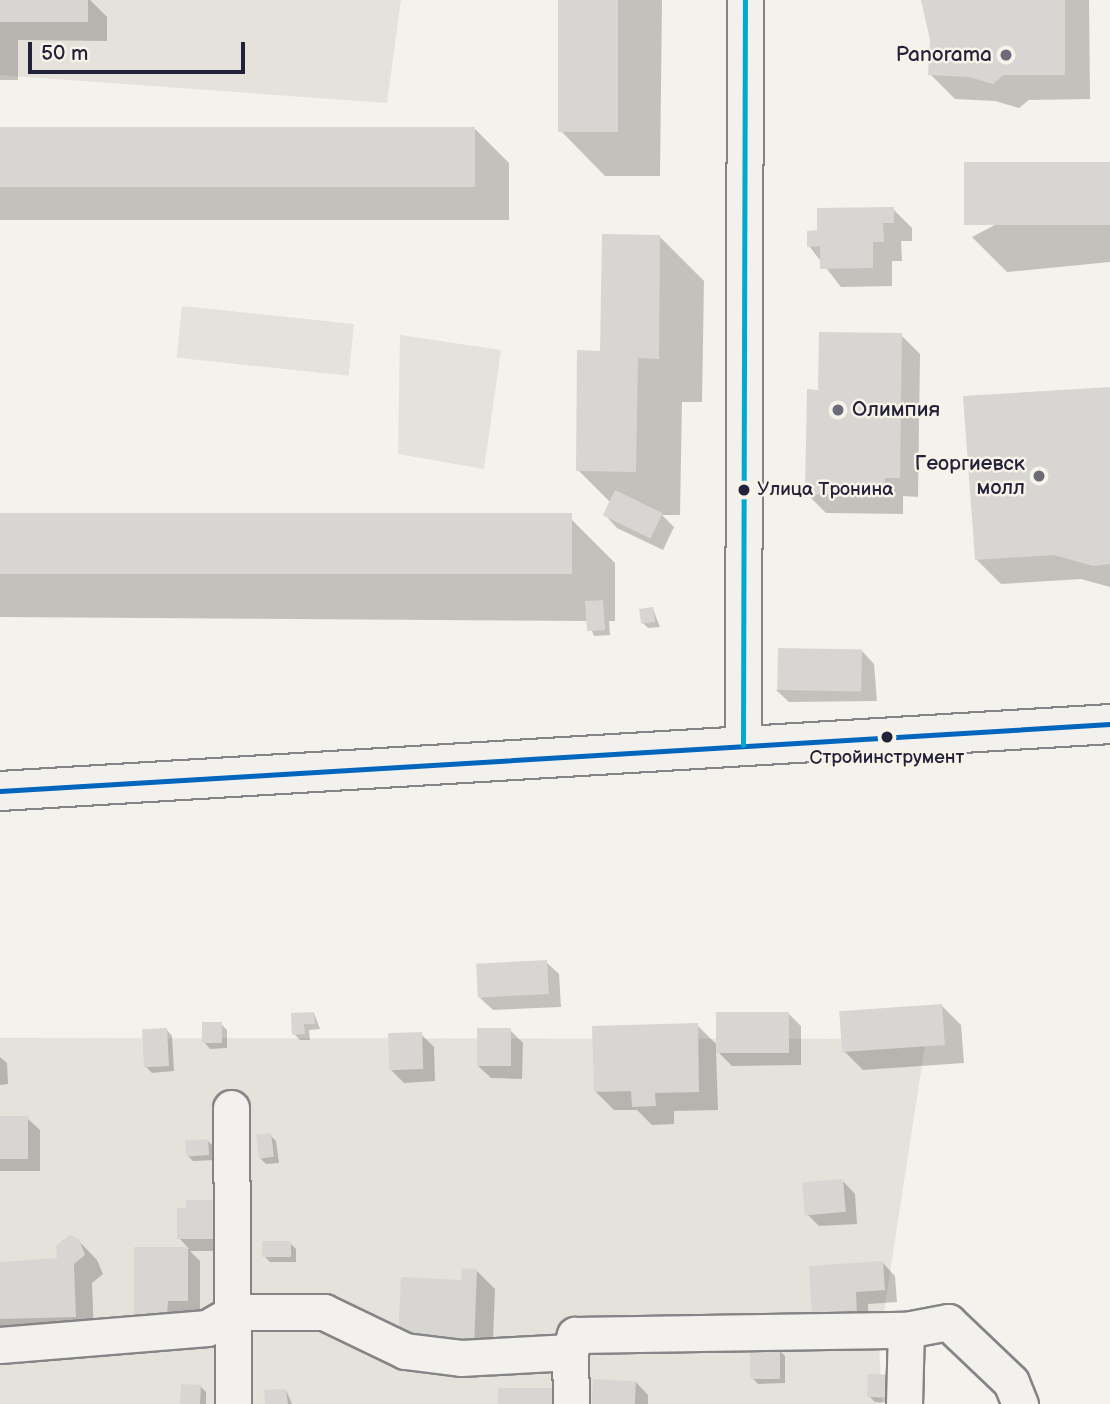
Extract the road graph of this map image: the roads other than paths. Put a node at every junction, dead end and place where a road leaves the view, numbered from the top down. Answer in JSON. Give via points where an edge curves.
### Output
{"nodes":[{"id":1,"x":745,"y":0,"type":"edge"},
{"id":2,"x":1110,"y":724,"type":"edge"},
{"id":3,"x":743,"y":745,"type":"junction"},
{"id":4,"x":0,"y":791,"type":"edge"},
{"id":5,"x":231,"y":1108,"type":"dead end"},
{"id":6,"x":235,"y":1312,"type":"junction"},
{"id":7,"x":906,"y":1330,"type":"junction"},
{"id":8,"x":0,"y":1345,"type":"edge"},
{"id":9,"x":570,"y":1352,"type":"junction"},
{"id":10,"x":233,"y":1404,"type":"edge"},
{"id":11,"x":571,"y":1404,"type":"edge"},
{"id":12,"x":904,"y":1404,"type":"edge"},
{"id":13,"x":1020,"y":1404,"type":"edge"}],
"edges":[{"from":1,"to":3,"type":"street"},
{"from":2,"to":3,"type":"main road"},
{"from":3,"to":4,"type":"main road"},
{"from":5,"to":6,"type":"street"},
{"from":6,"to":8,"type":"street","via":[[207,1328]]},
{"from":6,"to":9,"type":"street","via":[[324,1312],[405,1351],[461,1358]]},
{"from":6,"to":10,"type":"street"},
{"from":7,"to":9,"type":"street","via":[[844,1327],[575,1335]]},
{"from":7,"to":12,"type":"street"},
{"from":7,"to":13,"type":"street","via":[[948,1322],[1011,1382]]},
{"from":9,"to":11,"type":"street"}]}
